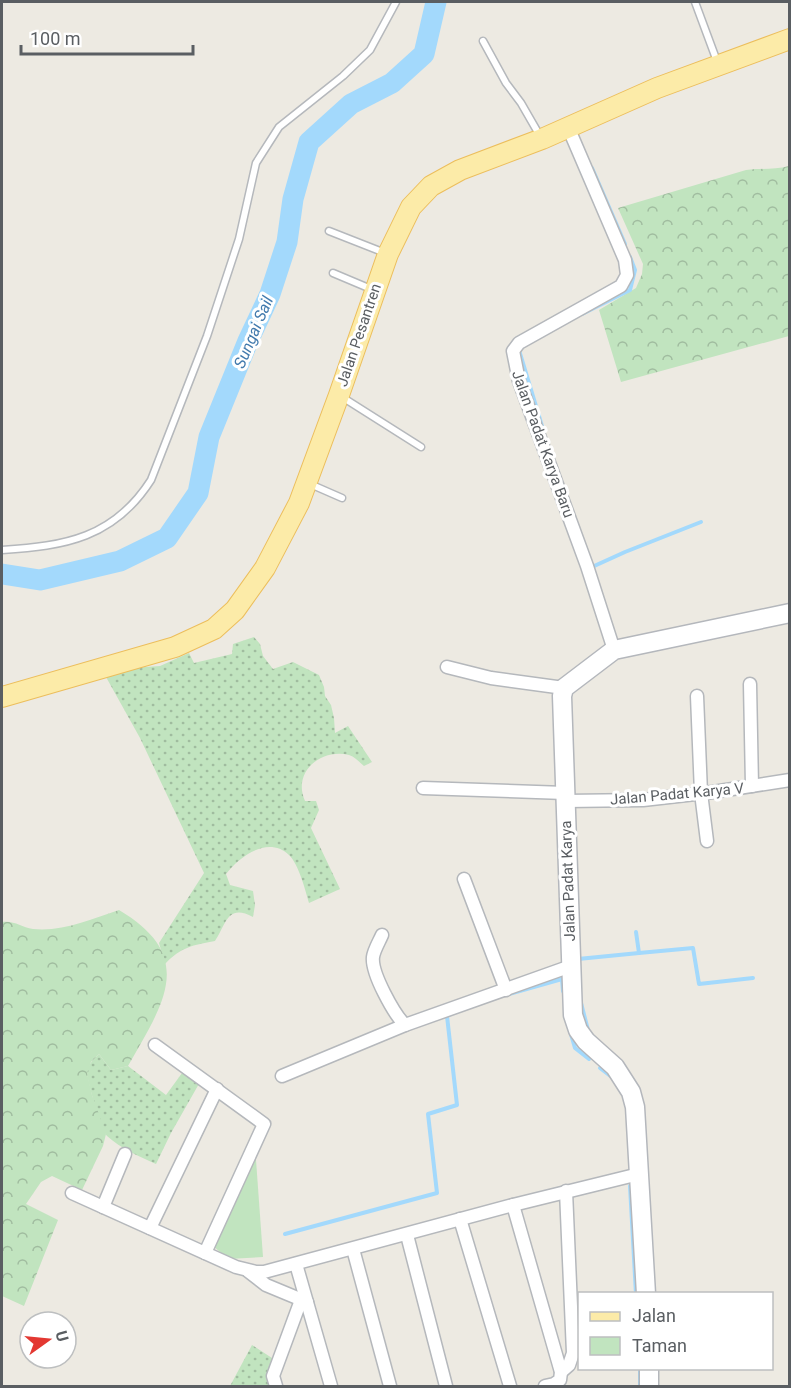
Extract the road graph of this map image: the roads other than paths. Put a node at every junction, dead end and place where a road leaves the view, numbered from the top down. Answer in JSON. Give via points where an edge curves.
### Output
{"nodes":[{"id":1,"x":396,"y":2,"type":"edge"},
{"id":2,"x":695,"y":2,"type":"edge"},
{"id":3,"x":789,"y":39,"type":"edge"},
{"id":4,"x":483,"y":41,"type":"dead end"},
{"id":5,"x":718,"y":64,"type":"junction"},
{"id":6,"x":568,"y":127,"type":"junction"},
{"id":7,"x":542,"y":139,"type":"junction"},
{"id":8,"x":329,"y":231,"type":"dead end"},
{"id":9,"x":388,"y":254,"type":"junction"},
{"id":10,"x":333,"y":273,"type":"dead end"},
{"id":11,"x":374,"y":290,"type":"junction"},
{"id":12,"x":339,"y":395,"type":"junction"},
{"id":13,"x":421,"y":447,"type":"dead end"},
{"id":14,"x":307,"y":482,"type":"junction"},
{"id":15,"x":342,"y":498,"type":"dead end"},
{"id":16,"x":2,"y":550,"type":"edge"},
{"id":17,"x":789,"y":613,"type":"edge"},
{"id":18,"x":614,"y":650,"type":"junction"},
{"id":19,"x":447,"y":667,"type":"dead end"},
{"id":20,"x":750,"y":684,"type":"dead end"},
{"id":21,"x":564,"y":688,"type":"junction"},
{"id":22,"x":697,"y":696,"type":"dead end"},
{"id":23,"x":2,"y":697,"type":"edge"},
{"id":24,"x":789,"y":780,"type":"edge"},
{"id":25,"x":752,"y":786,"type":"junction"},
{"id":26,"x":423,"y":788,"type":"dead end"},
{"id":27,"x":701,"y":794,"type":"junction"},
{"id":28,"x":565,"y":797,"type":"junction"},
{"id":29,"x":706,"y":841,"type":"dead end"},
{"id":30,"x":464,"y":879,"type":"dead end"},
{"id":31,"x":382,"y":935,"type":"dead end"},
{"id":32,"x":571,"y":966,"type":"junction"},
{"id":33,"x":506,"y":990,"type":"junction"},
{"id":34,"x":405,"y":1025,"type":"junction"},
{"id":35,"x":155,"y":1045,"type":"dead end"},
{"id":36,"x":282,"y":1076,"type":"dead end"},
{"id":37,"x":218,"y":1089,"type":"junction"},
{"id":38,"x":125,"y":1154,"type":"dead end"},
{"id":39,"x":639,"y":1174,"type":"junction"},
{"id":40,"x":566,"y":1191,"type":"junction"},
{"id":41,"x":72,"y":1193,"type":"dead end"},
{"id":42,"x":513,"y":1205,"type":"junction"},
{"id":43,"x":103,"y":1207,"type":"junction"},
{"id":44,"x":460,"y":1220,"type":"junction"},
{"id":45,"x":150,"y":1228,"type":"junction"},
{"id":46,"x":407,"y":1234,"type":"junction"},
{"id":47,"x":353,"y":1249,"type":"junction"},
{"id":48,"x":206,"y":1253,"type":"junction"},
{"id":49,"x":296,"y":1264,"type":"junction"},
{"id":50,"x":248,"y":1271,"type":"junction"},
{"id":51,"x":646,"y":1292,"type":"edge"},
{"id":52,"x":304,"y":1301,"type":"junction"},
{"id":53,"x":649,"y":1370,"type":"edge"},
{"id":54,"x":561,"y":1372,"type":"junction"},
{"id":55,"x":276,"y":1386,"type":"edge"},
{"id":56,"x":331,"y":1386,"type":"edge"},
{"id":57,"x":390,"y":1386,"type":"edge"},
{"id":58,"x":446,"y":1386,"type":"edge"},
{"id":59,"x":510,"y":1386,"type":"edge"},
{"id":60,"x":545,"y":1386,"type":"edge"},
{"id":61,"x":649,"y":1386,"type":"edge"}],
"edges":[{"from":1,"to":16,"type":"lane","via":[[370,50],[279,127],[256,163],[239,239],[207,336],[142,494],[111,522],[75,541]]},
{"from":2,"to":5,"type":"lane"},
{"from":3,"to":5,"type":"main road","name":"Jalan Pesantren"},
{"from":4,"to":7,"type":"lane"},
{"from":5,"to":6,"type":"main road","name":"Jalan Pesantren"},
{"from":6,"to":7,"type":"main road","name":"Jalan Pesantren"},
{"from":6,"to":18,"type":"street","name":"Jalan Padat Karya Baru","via":[[626,260],[627,275],[621,286],[519,343],[513,351],[519,381]]},
{"from":7,"to":9,"type":"main road","name":"Jalan Pesantren","via":[[460,170],[431,186],[411,207]]},
{"from":8,"to":9,"type":"lane"},
{"from":9,"to":11,"type":"main road","name":"Jalan Pesantren"},
{"from":10,"to":11,"type":"lane"},
{"from":11,"to":12,"type":"main road","name":"Jalan Pesantren"},
{"from":12,"to":13,"type":"lane"},
{"from":12,"to":14,"type":"main road","name":"Jalan Pesantren"},
{"from":14,"to":15,"type":"lane"},
{"from":14,"to":23,"type":"main road","name":"Jalan Pesantren","via":[[264,568],[235,610],[214,629],[155,654]]},
{"from":17,"to":18,"type":"street"},
{"from":18,"to":21,"type":"street"},
{"from":19,"to":21,"type":"street","via":[[491,678]]},
{"from":20,"to":25,"type":"street"},
{"from":21,"to":28,"type":"street","name":"Jalan Padat Karya"},
{"from":22,"to":27,"type":"street"},
{"from":24,"to":25,"type":"street","name":"Jalan Padat Karya V"},
{"from":25,"to":27,"type":"street","name":"Jalan Padat Karya V"},
{"from":26,"to":28,"type":"street","name":"Jalan Padat Karya V"},
{"from":27,"to":28,"type":"street","name":"Jalan Padat Karya V","via":[[643,800]]},
{"from":27,"to":29,"type":"street"},
{"from":28,"to":32,"type":"street","name":"Jalan Padat Karya"},
{"from":30,"to":33,"type":"street"},
{"from":31,"to":34,"type":"street","via":[[373,956],[374,966],[390,1005]]},
{"from":32,"to":33,"type":"street"},
{"from":32,"to":39,"type":"street","name":"Jalan Padat Karya","via":[[573,1015],[578,1030],[615,1067],[631,1092]]},
{"from":33,"to":34,"type":"street"},
{"from":34,"to":36,"type":"street"},
{"from":35,"to":37,"type":"street"},
{"from":37,"to":45,"type":"street"},
{"from":37,"to":48,"type":"street","via":[[264,1124]]},
{"from":38,"to":43,"type":"street"},
{"from":39,"to":40,"type":"street"},
{"from":39,"to":51,"type":"street","name":"Jalan Padat Karya"},
{"from":40,"to":42,"type":"street"},
{"from":40,"to":54,"type":"street","via":[[573,1353],[569,1365]]},
{"from":41,"to":43,"type":"street"},
{"from":42,"to":44,"type":"street"},
{"from":42,"to":54,"type":"street"},
{"from":43,"to":45,"type":"street"},
{"from":44,"to":46,"type":"street"},
{"from":44,"to":59,"type":"street"},
{"from":45,"to":48,"type":"street"},
{"from":46,"to":47,"type":"street"},
{"from":46,"to":58,"type":"street"},
{"from":47,"to":49,"type":"street"},
{"from":47,"to":57,"type":"street"},
{"from":48,"to":50,"type":"street"},
{"from":49,"to":50,"type":"street","via":[[264,1272]]},
{"from":49,"to":52,"type":"street"},
{"from":50,"to":52,"type":"street","via":[[266,1285]]},
{"from":52,"to":55,"type":"street","via":[[273,1376]]},
{"from":52,"to":56,"type":"street"},
{"from":53,"to":61,"type":"street"},
{"from":54,"to":60,"type":"street","via":[[560,1380]]}]}
